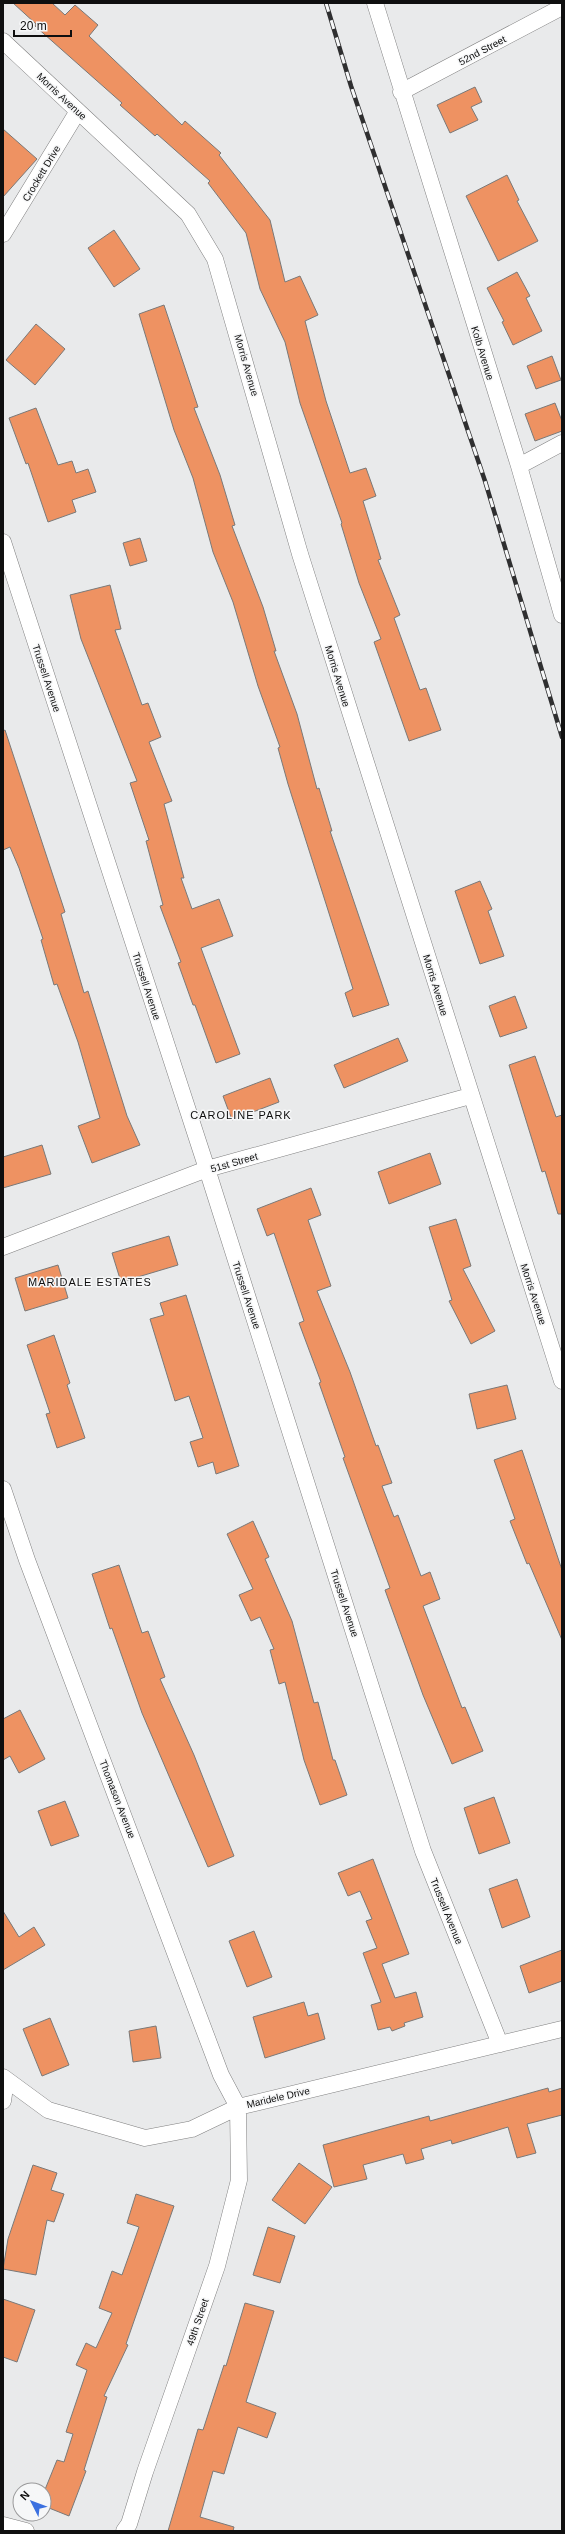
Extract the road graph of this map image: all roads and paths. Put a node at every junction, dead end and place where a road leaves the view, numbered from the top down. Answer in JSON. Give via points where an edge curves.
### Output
{"nodes":[{"id":1,"x":375,"y":3,"type":"edge"},
{"id":2,"x":562,"y":7,"type":"edge"},
{"id":3,"x":3,"y":41,"type":"edge"},
{"id":4,"x":401,"y":92,"type":"junction"},
{"id":5,"x":78,"y":111,"type":"junction"},
{"id":6,"x":3,"y":234,"type":"edge"},
{"id":7,"x":562,"y":443,"type":"edge"},
{"id":8,"x":519,"y":466,"type":"junction"},
{"id":9,"x":3,"y":542,"type":"edge"},
{"id":10,"x":562,"y":615,"type":"edge"},
{"id":11,"x":470,"y":1096,"type":"junction"},
{"id":12,"x":207,"y":1169,"type":"junction"},
{"id":13,"x":3,"y":1247,"type":"edge"},
{"id":14,"x":562,"y":1382,"type":"edge"},
{"id":15,"x":3,"y":1490,"type":"edge"},
{"id":16,"x":562,"y":2029,"type":"edge"},
{"id":17,"x":500,"y":2044,"type":"junction"},
{"id":18,"x":5,"y":2078,"type":"edge"},
{"id":19,"x":3,"y":2101,"type":"edge"},
{"id":20,"x":238,"y":2107,"type":"junction"},
{"id":21,"x":3,"y":2524,"type":"edge"},
{"id":22,"x":22,"y":2530,"type":"edge"},
{"id":23,"x":124,"y":2531,"type":"edge"}],
"edges":[{"from":1,"to":4,"type":"street","name":"Kolb Avenue"},
{"from":2,"to":4,"type":"street","name":"52nd Street"},
{"from":3,"to":5,"type":"street","name":"Morris Avenue"},
{"from":4,"to":8,"type":"street","name":"Kolb Avenue"},
{"from":5,"to":6,"type":"street","name":"Crockett Drive"},
{"from":5,"to":11,"type":"street","name":"Morris Avenue","via":[[188,214],[215,259],[300,554]]},
{"from":7,"to":8,"type":"street"},
{"from":8,"to":10,"type":"street","name":"Kolb Avenue"},
{"from":9,"to":12,"type":"street","name":"Trussell Avenue"},
{"from":11,"to":12,"type":"street","name":"51st Street"},
{"from":11,"to":14,"type":"street","name":"Morris Avenue"},
{"from":12,"to":13,"type":"street","name":"51st Street"},
{"from":12,"to":17,"type":"street","name":"Trussell Avenue","via":[[423,1851]]},
{"from":15,"to":20,"type":"street","name":"Thomason Avenue","via":[[26,1560],[222,2075]]},
{"from":16,"to":17,"type":"street","name":"Maridele Drive"},
{"from":17,"to":20,"type":"street","name":"Maridele Drive"},
{"from":18,"to":19,"type":"street"},
{"from":18,"to":20,"type":"street","name":"Maridele Drive","via":[[48,2110],[145,2138],[192,2129]]},
{"from":20,"to":23,"type":"street","name":"49th Street","via":[[239,2180],[217,2266],[129,2524]]},
{"from":21,"to":22,"type":"street"}]}
